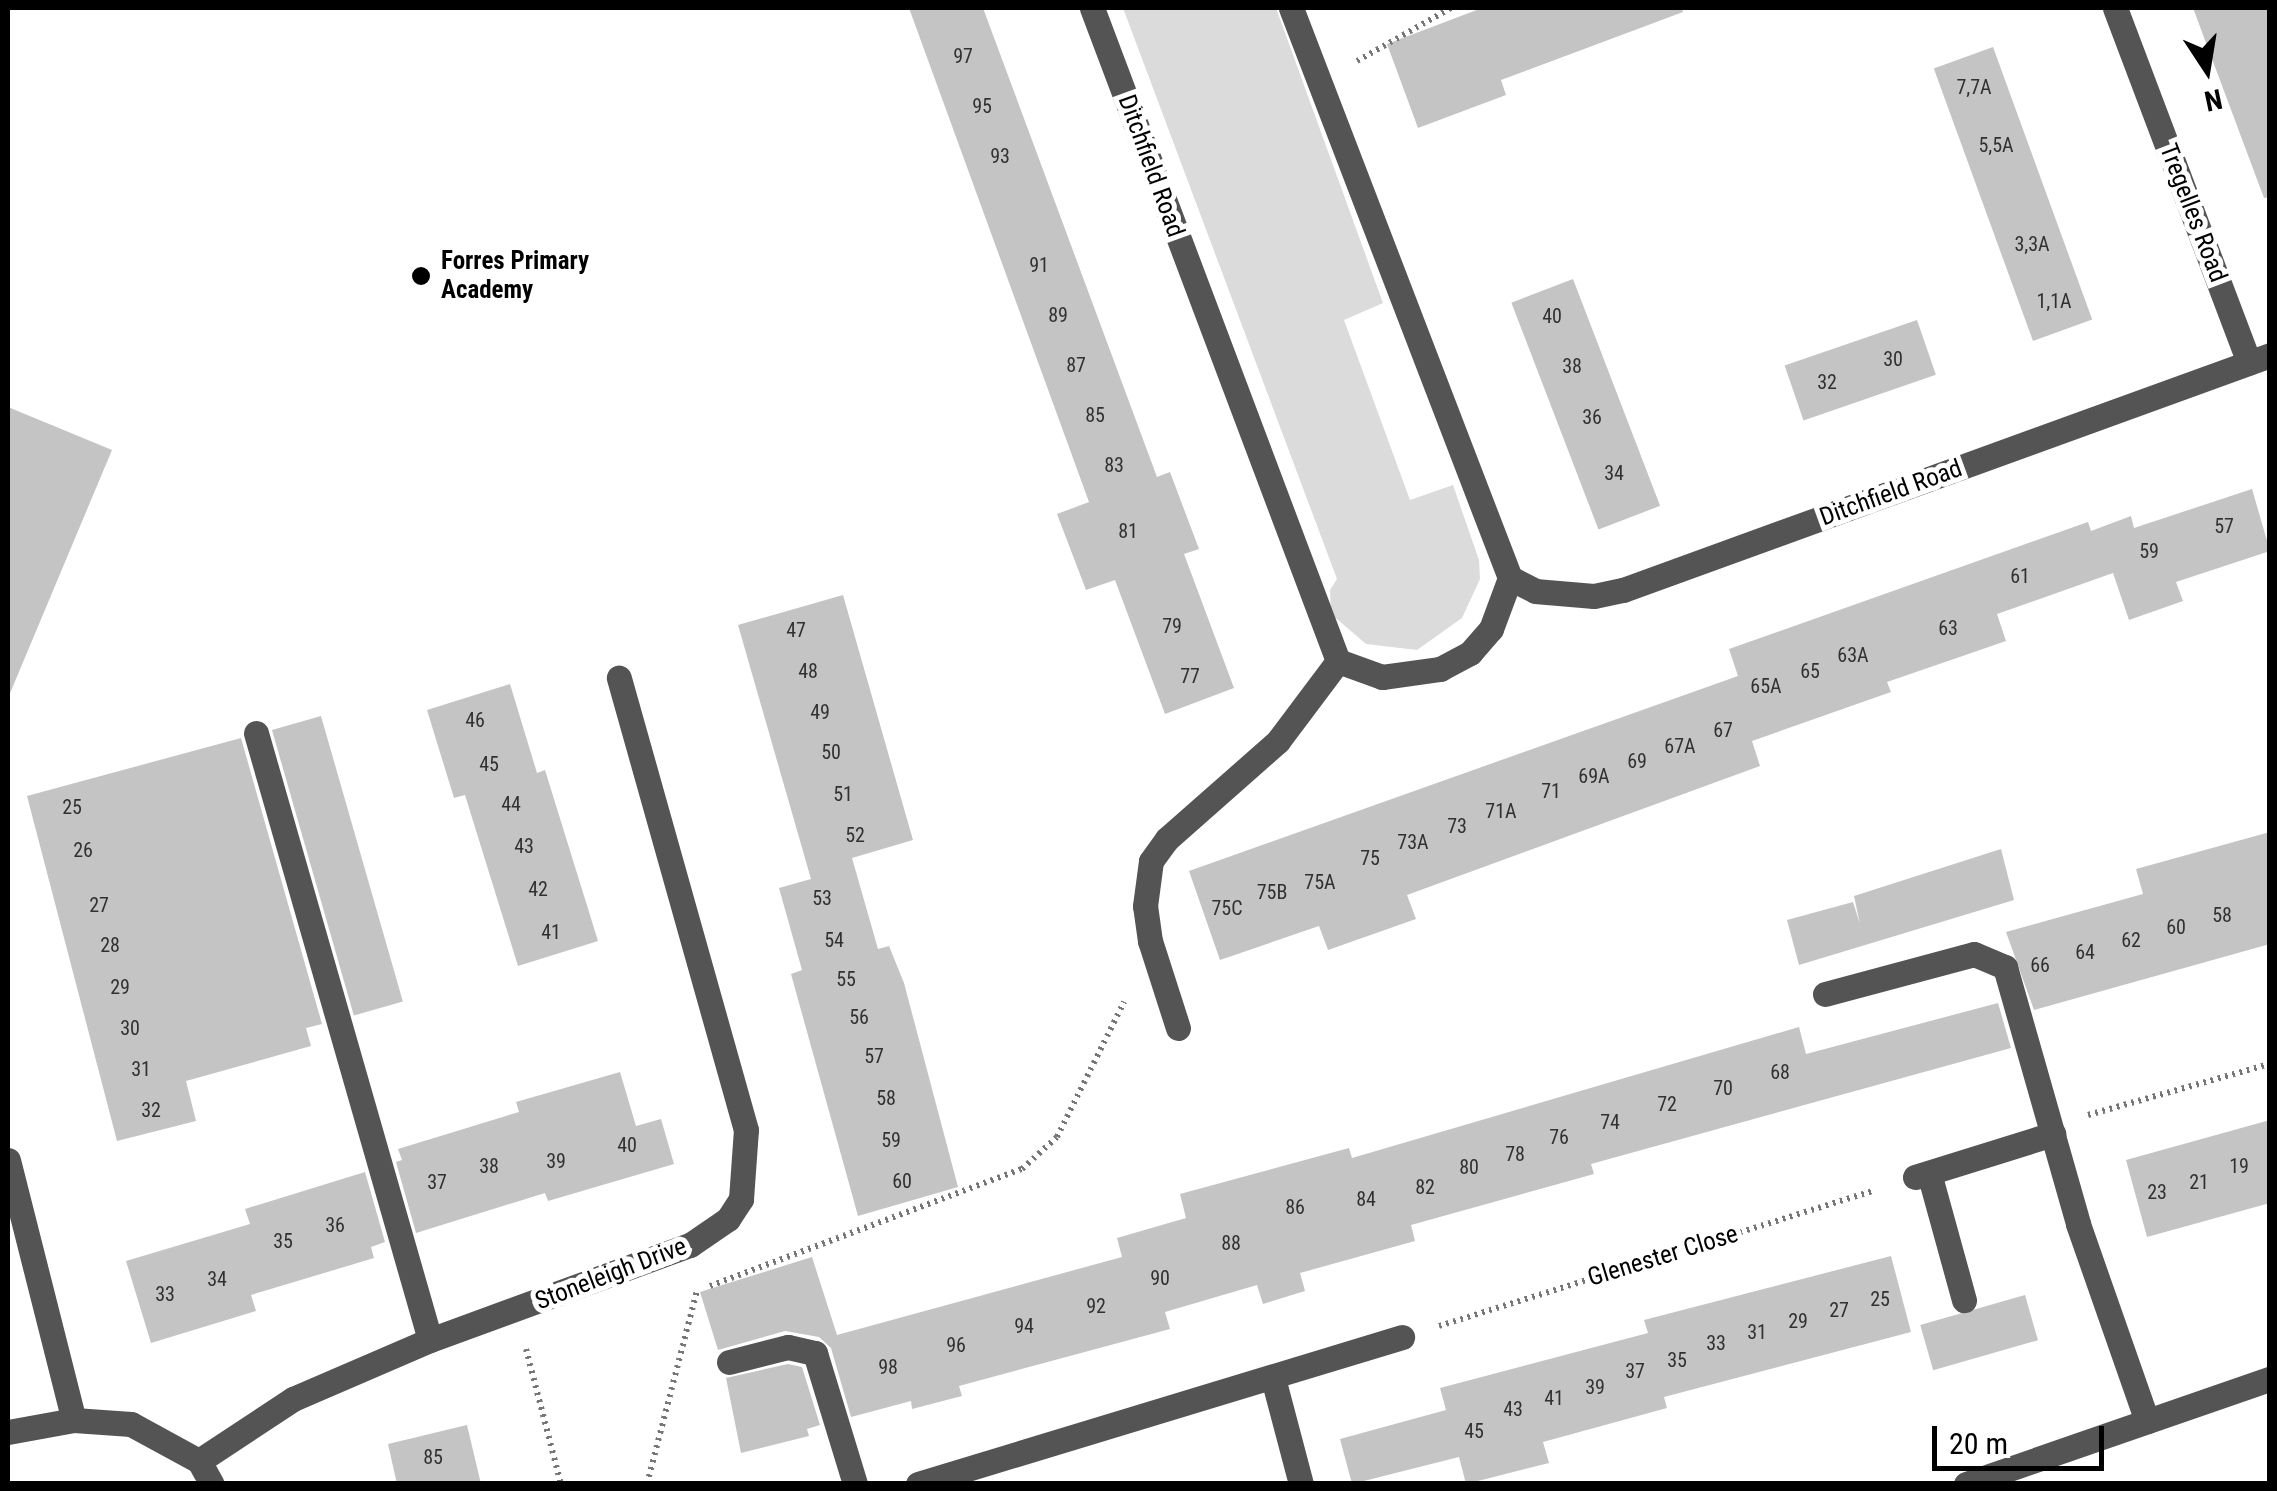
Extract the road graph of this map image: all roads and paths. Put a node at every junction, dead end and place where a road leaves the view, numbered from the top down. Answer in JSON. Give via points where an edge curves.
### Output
{"nodes":[{"id":1,"x":1092,"y":8,"type":"edge"},
{"id":2,"x":1291,"y":8,"type":"edge"},
{"id":3,"x":1451,"y":8,"type":"edge"},
{"id":4,"x":2115,"y":8,"type":"edge"},
{"id":5,"x":1317,"y":80,"type":"junction"},
{"id":6,"x":2259,"y":359,"type":"edge"},
{"id":7,"x":1510,"y":578,"type":"junction"},
{"id":8,"x":1338,"y":661,"type":"junction"},
{"id":9,"x":619,"y":677,"type":"dead end"},
{"id":10,"x":256,"y":733,"type":"dead end"},
{"id":11,"x":1150,"y":941,"type":"junction"},
{"id":12,"x":1825,"y":994,"type":"dead end"},
{"id":13,"x":1178,"y":1028,"type":"dead end"},
{"id":14,"x":2270,"y":1064,"type":"edge"},
{"id":15,"x":2052,"y":1130,"type":"junction"},
{"id":16,"x":8,"y":1160,"type":"edge"},
{"id":17,"x":1922,"y":1175,"type":"junction"},
{"id":18,"x":698,"y":1291,"type":"junction"},
{"id":19,"x":680,"y":1297,"type":"dead end"},
{"id":20,"x":1964,"y":1300,"type":"dead end"},
{"id":21,"x":515,"y":1310,"type":"junction"},
{"id":22,"x":1402,"y":1337,"type":"joint"},
{"id":23,"x":430,"y":1340,"type":"junction"},
{"id":24,"x":544,"y":1345,"type":"dead end"},
{"id":25,"x":526,"y":1351,"type":"junction"},
{"id":26,"x":730,"y":1362,"type":"dead end"},
{"id":27,"x":1274,"y":1378,"type":"junction"},
{"id":28,"x":2270,"y":1379,"type":"edge"},
{"id":29,"x":74,"y":1420,"type":"junction"},
{"id":30,"x":2147,"y":1421,"type":"junction"},
{"id":31,"x":8,"y":1432,"type":"edge"},
{"id":32,"x":206,"y":1472,"type":"edge"},
{"id":33,"x":560,"y":1484,"type":"edge"},
{"id":34,"x":647,"y":1484,"type":"edge"},
{"id":35,"x":855,"y":1484,"type":"edge"},
{"id":36,"x":918,"y":1484,"type":"edge"},
{"id":37,"x":1301,"y":1484,"type":"edge"},
{"id":38,"x":1966,"y":1484,"type":"edge"}],
"edges":[{"from":1,"to":8,"type":"street","name":"Ditchfield Road"},
{"from":2,"to":5,"type":"street"},
{"from":3,"to":5,"type":"path","via":[[1430,25]]},
{"from":4,"to":6,"type":"street","name":"Tregelles Road"},
{"from":5,"to":7,"type":"street"},
{"from":6,"to":7,"type":"street","name":"Ditchfield Road","via":[[1623,590],[1566,596]]},
{"from":7,"to":8,"type":"street","via":[[1492,629],[1470,653],[1440,669],[1382,678]]},
{"from":8,"to":11,"type":"street","via":[[1278,741],[1167,839],[1151,861],[1144,906]]},
{"from":9,"to":21,"type":"street","name":"Stoneleigh Drive","via":[[746,1130],[747,1176],[734,1209],[709,1234]]},
{"from":10,"to":23,"type":"street"},
{"from":11,"to":13,"type":"street"},
{"from":11,"to":18,"type":"path","via":[[1094,1071],[1042,1154],[1002,1179]]},
{"from":12,"to":15,"type":"street","via":[[1955,958],[1993,958],[2016,987]]},
{"from":14,"to":15,"type":"path"},
{"from":15,"to":17,"type":"street"},
{"from":15,"to":30,"type":"street"},
{"from":16,"to":29,"type":"street"},
{"from":17,"to":20,"type":"street"},
{"from":17,"to":22,"type":"path","name":"Glenester Close"},
{"from":18,"to":19,"type":"path"},
{"from":18,"to":34,"type":"path"},
{"from":21,"to":23,"type":"street","name":"Stoneleigh Drive"},
{"from":21,"to":25,"type":"path"},
{"from":22,"to":27,"type":"street"},
{"from":23,"to":32,"type":"street","name":"Stoneleigh Drive","via":[[293,1399]]},
{"from":24,"to":25,"type":"path"},
{"from":25,"to":33,"type":"path"},
{"from":26,"to":35,"type":"street","via":[[788,1347],[815,1353]]},
{"from":27,"to":36,"type":"street"},
{"from":27,"to":37,"type":"street"},
{"from":28,"to":30,"type":"street"},
{"from":29,"to":31,"type":"street","name":"Stoneleigh Drive"},
{"from":29,"to":32,"type":"street","name":"Stoneleigh Drive","via":[[158,1433]]},
{"from":30,"to":38,"type":"street"}]}
